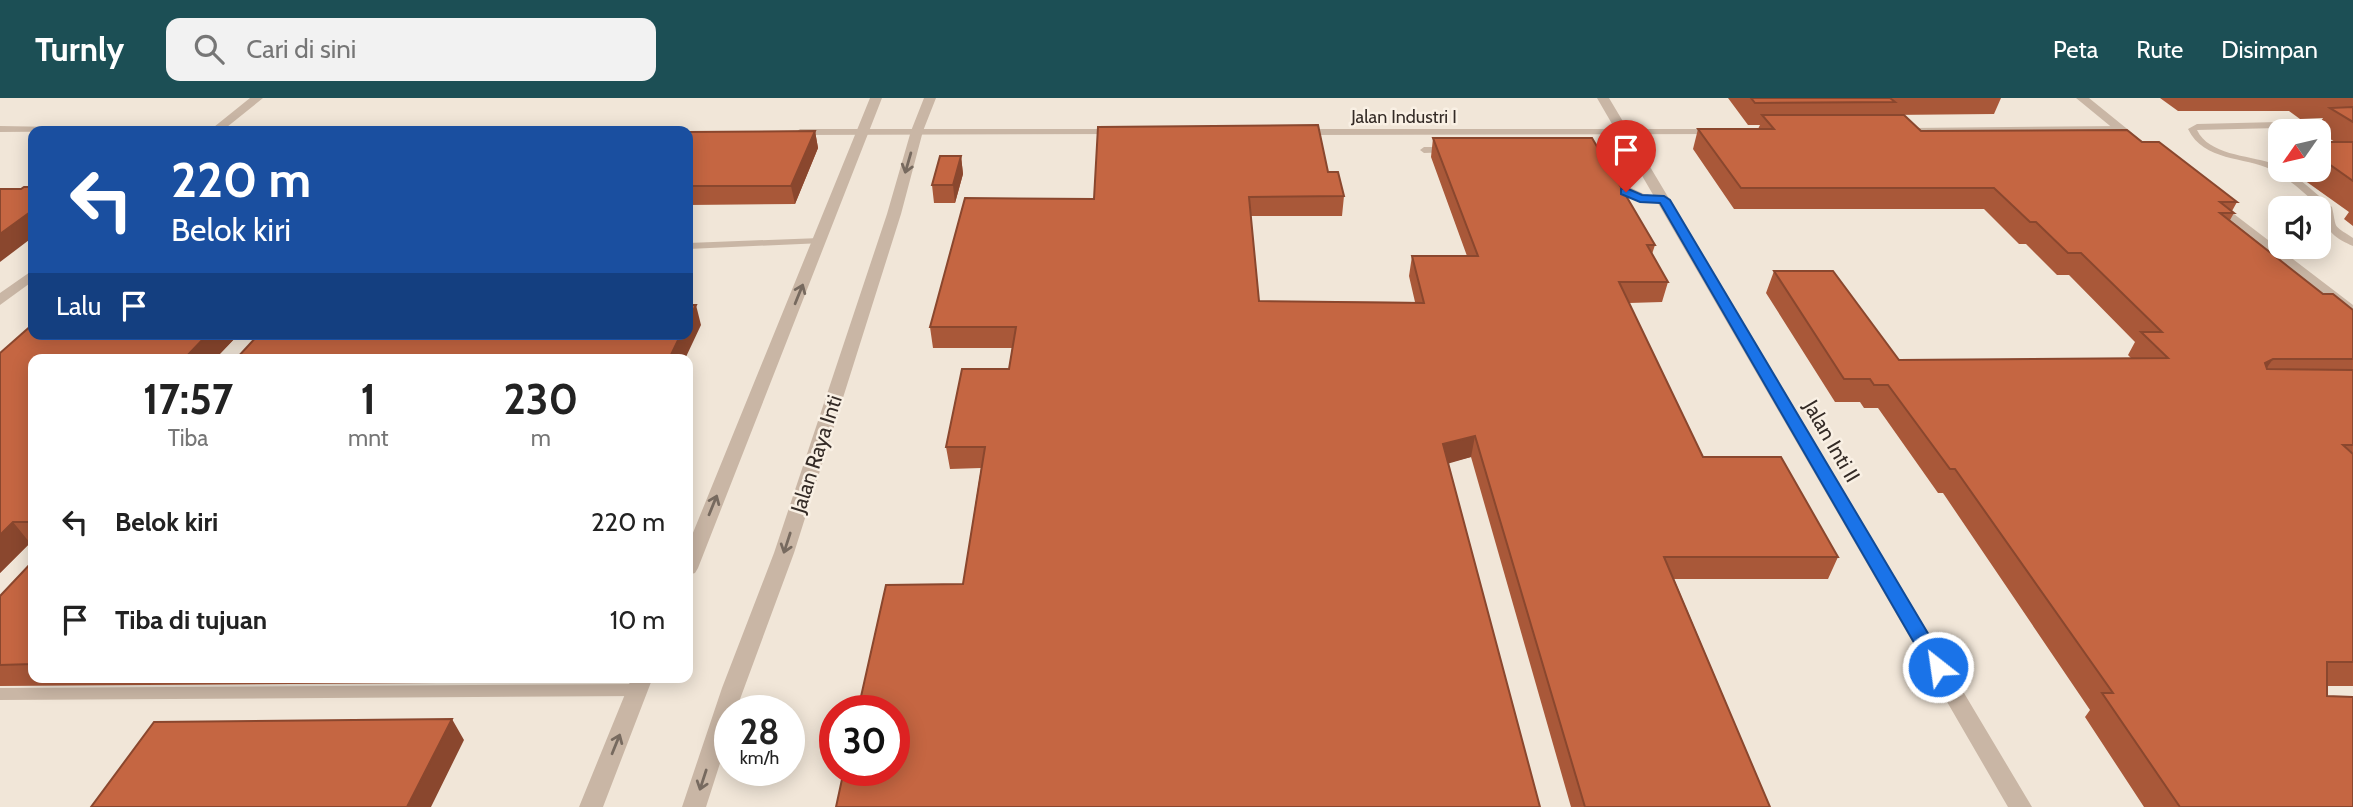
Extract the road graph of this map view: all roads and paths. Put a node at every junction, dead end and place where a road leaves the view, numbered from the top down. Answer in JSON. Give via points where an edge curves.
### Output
{"nodes":[{"id":1,"x":257,"y":98,"type":"edge"},
{"id":2,"x":876,"y":98,"type":"edge"},
{"id":3,"x":930,"y":98,"type":"edge"},
{"id":4,"x":1603,"y":98,"type":"edge"},
{"id":5,"x":2081,"y":98,"type":"edge"},
{"id":6,"x":2353,"y":123,"type":"edge"},
{"id":7,"x":221,"y":126,"type":"edge"},
{"id":8,"x":0,"y":129,"type":"edge"},
{"id":9,"x":28,"y":129,"type":"edge"},
{"id":10,"x":2120,"y":129,"type":"junction"},
{"id":11,"x":862,"y":131,"type":"junction"},
{"id":12,"x":917,"y":131,"type":"junction"},
{"id":13,"x":1901,"y":131,"type":"edge"},
{"id":14,"x":795,"y":132,"type":"edge"},
{"id":15,"x":1125,"y":132,"type":"edge"},
{"id":16,"x":1291,"y":132,"type":"edge"},
{"id":17,"x":1729,"y":132,"type":"edge"},
{"id":18,"x":1623,"y":133,"type":"junction"},
{"id":19,"x":1424,"y":150,"type":"dead end"},
{"id":20,"x":1463,"y":150,"type":"edge"},
{"id":21,"x":1581,"y":151,"type":"edge"},
{"id":22,"x":2152,"y":154,"type":"edge"},
{"id":23,"x":2205,"y":196,"type":"edge"},
{"id":24,"x":1664,"y":200,"type":"junction"},
{"id":25,"x":820,"y":241,"type":"junction"},
{"id":26,"x":2353,"y":243,"type":"edge"},
{"id":27,"x":693,"y":246,"type":"edge"},
{"id":28,"x":28,"y":278,"type":"edge"},
{"id":29,"x":0,"y":300,"type":"edge"},
{"id":30,"x":2353,"y":312,"type":"edge"},
{"id":31,"x":693,"y":556,"type":"edge"},
{"id":32,"x":641,"y":683,"type":"edge"},
{"id":33,"x":0,"y":694,"type":"edge"},
{"id":34,"x":591,"y":807,"type":"edge"},
{"id":35,"x":694,"y":807,"type":"edge"},
{"id":36,"x":2020,"y":807,"type":"edge"}],
"edges":[{"from":1,"to":7,"type":"street"},
{"from":2,"to":11,"type":"street"},
{"from":3,"to":12,"type":"street","name":"Jalan Raya Inti"},
{"from":4,"to":18,"type":"street","name":"Jalan Inti II"},
{"from":5,"to":10,"type":"street"},
{"from":6,"to":26,"type":"lane","via":[[2192,129],[2197,138],[2219,151],[2278,170],[2329,209],[2332,228]]},
{"from":8,"to":9,"type":"lane"},
{"from":10,"to":13,"type":"lane"},
{"from":10,"to":22,"type":"street"},
{"from":11,"to":12,"type":"lane"},
{"from":11,"to":14,"type":"lane"},
{"from":11,"to":25,"type":"street"},
{"from":12,"to":15,"type":"lane"},
{"from":12,"to":35,"type":"street","name":"Jalan Raya Inti","one_way":true,"via":[[796,518]]},
{"from":16,"to":18,"type":"lane","name":"Jalan Industri I"},
{"from":17,"to":18,"type":"lane","name":"Jalan Industri I"},
{"from":18,"to":24,"type":"street","name":"Jalan Inti II"},
{"from":19,"to":20,"type":"lane"},
{"from":21,"to":24,"type":"lane","via":[[1604,153],[1626,192]]},
{"from":23,"to":30,"type":"street"},
{"from":24,"to":36,"type":"street","name":"Jalan Inti II"},
{"from":25,"to":27,"type":"lane"},
{"from":31,"to":25,"type":"street","one_way":true},
{"from":28,"to":29,"type":"street"},
{"from":32,"to":33,"type":"lane"},
{"from":34,"to":32,"type":"street","one_way":true}]}
